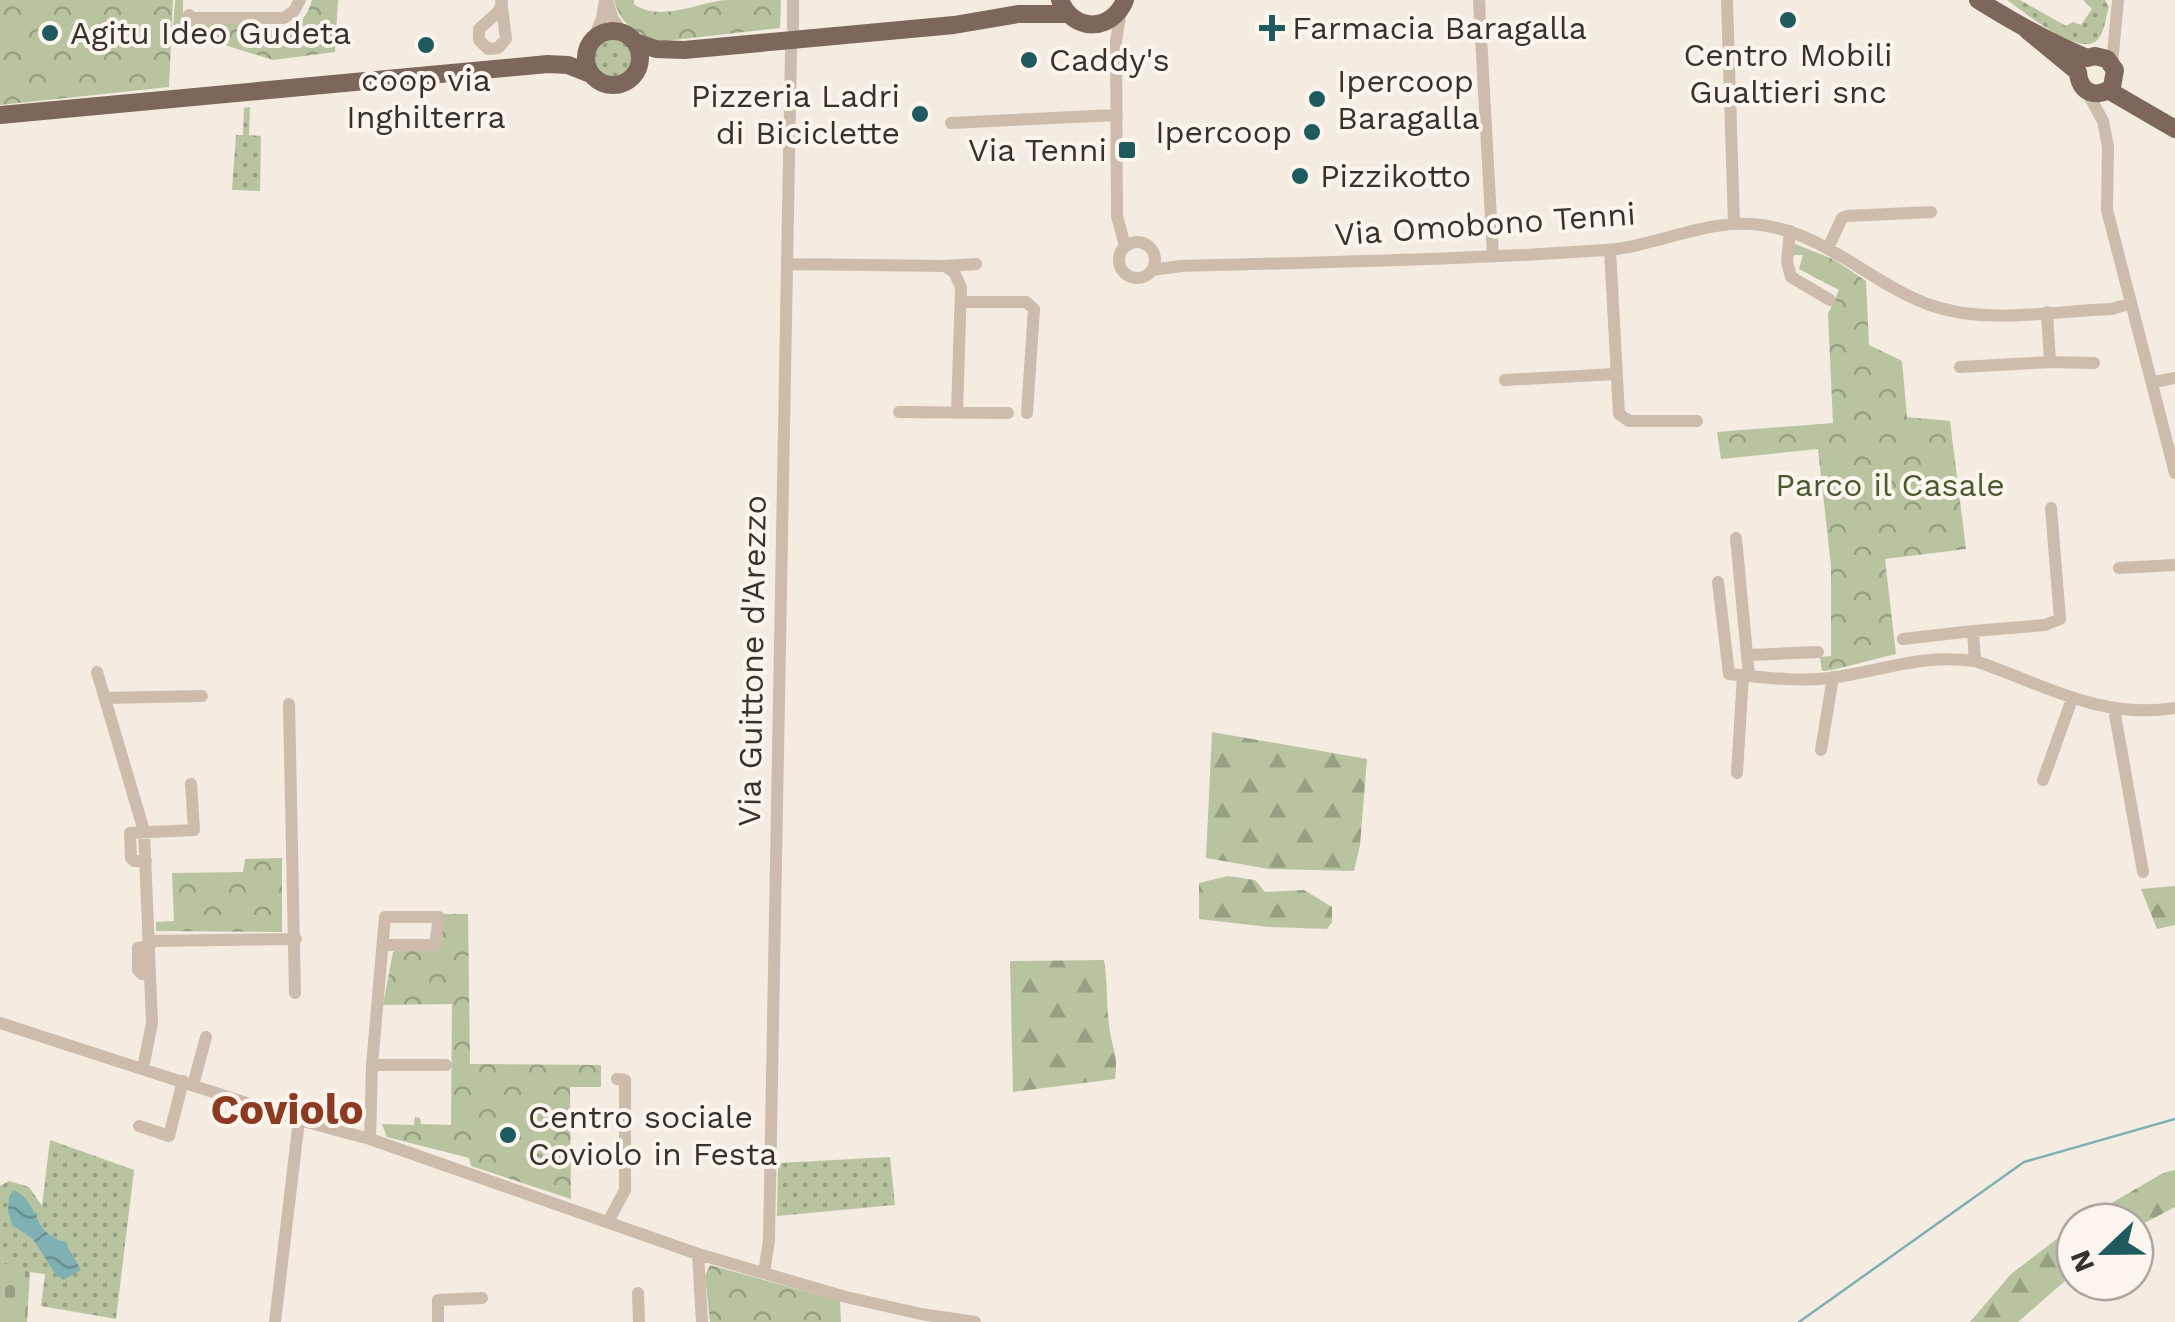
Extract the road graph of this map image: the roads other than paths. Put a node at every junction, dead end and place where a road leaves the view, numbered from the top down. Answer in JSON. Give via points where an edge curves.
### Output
{"nodes":[{"id":1,"x":300,"y":0,"type":"edge"},
{"id":2,"x":606,"y":0,"type":"edge"},
{"id":3,"x":793,"y":0,"type":"edge"},
{"id":4,"x":1046,"y":0,"type":"edge"},
{"id":5,"x":1480,"y":0,"type":"edge"},
{"id":6,"x":1726,"y":0,"type":"edge"},
{"id":7,"x":1978,"y":0,"type":"edge"},
{"id":8,"x":2117,"y":0,"type":"edge"},
{"id":9,"x":1123,"y":5,"type":"edge"},
{"id":10,"x":1064,"y":7,"type":"edge"},
{"id":11,"x":189,"y":14,"type":"dead end"},
{"id":12,"x":1018,"y":14,"type":"junction"},
{"id":13,"x":1092,"y":25,"type":"junction"},
{"id":14,"x":793,"y":28,"type":"dead end"},
{"id":15,"x":629,"y":37,"type":"junction"},
{"id":16,"x":591,"y":41,"type":"junction"},
{"id":17,"x":684,"y":50,"type":"junction"},
{"id":18,"x":791,"y":50,"type":"dead end"},
{"id":19,"x":2093,"y":63,"type":"junction"},
{"id":20,"x":548,"y":64,"type":"junction"},
{"id":21,"x":1115,"y":64,"type":"junction"},
{"id":22,"x":638,"y":67,"type":"junction"},
{"id":23,"x":590,"y":74,"type":"junction"},
{"id":24,"x":2104,"y":89,"type":"junction"},
{"id":25,"x":0,"y":115,"type":"edge"},
{"id":26,"x":1117,"y":115,"type":"junction"},
{"id":27,"x":950,"y":123,"type":"dead end"},
{"id":28,"x":2175,"y":128,"type":"edge"},
{"id":29,"x":1931,"y":212,"type":"dead end"},
{"id":30,"x":1734,"y":224,"type":"junction"},
{"id":31,"x":1790,"y":231,"type":"junction"},
{"id":32,"x":1130,"y":243,"type":"junction"},
{"id":33,"x":1830,"y":246,"type":"junction"},
{"id":34,"x":1610,"y":250,"type":"junction"},
{"id":35,"x":1493,"y":255,"type":"junction"},
{"id":36,"x":1154,"y":256,"type":"junction"},
{"id":37,"x":787,"y":264,"type":"junction"},
{"id":38,"x":976,"y":264,"type":"dead end"},
{"id":39,"x":945,"y":266,"type":"junction"},
{"id":40,"x":1181,"y":266,"type":"junction"},
{"id":41,"x":1152,"y":270,"type":"junction"},
{"id":42,"x":1830,"y":300,"type":"dead end"},
{"id":43,"x":961,"y":302,"type":"junction"},
{"id":44,"x":2129,"y":304,"type":"junction"},
{"id":45,"x":2047,"y":312,"type":"junction"},
{"id":46,"x":2050,"y":362,"type":"junction"},
{"id":47,"x":2094,"y":363,"type":"dead end"},
{"id":48,"x":1960,"y":368,"type":"dead end"},
{"id":49,"x":1615,"y":374,"type":"junction"},
{"id":50,"x":2175,"y":378,"type":"edge"},
{"id":51,"x":1505,"y":380,"type":"dead end"},
{"id":52,"x":2154,"y":382,"type":"junction"},
{"id":53,"x":899,"y":412,"type":"dead end"},
{"id":54,"x":1008,"y":413,"type":"dead end"},
{"id":55,"x":1027,"y":413,"type":"dead end"},
{"id":56,"x":957,"y":414,"type":"junction"},
{"id":57,"x":1697,"y":421,"type":"dead end"},
{"id":58,"x":2175,"y":472,"type":"edge"},
{"id":59,"x":2052,"y":508,"type":"dead end"},
{"id":60,"x":1736,"y":538,"type":"dead end"},
{"id":61,"x":2175,"y":565,"type":"edge"},
{"id":62,"x":2119,"y":568,"type":"dead end"},
{"id":63,"x":1718,"y":582,"type":"dead end"},
{"id":64,"x":1974,"y":632,"type":"junction"},
{"id":65,"x":1903,"y":639,"type":"dead end"},
{"id":66,"x":1818,"y":652,"type":"dead end"},
{"id":67,"x":1749,"y":656,"type":"junction"},
{"id":68,"x":1975,"y":661,"type":"junction"},
{"id":69,"x":97,"y":672,"type":"dead end"},
{"id":70,"x":1746,"y":676,"type":"junction"},
{"id":71,"x":1833,"y":677,"type":"junction"},
{"id":72,"x":202,"y":696,"type":"dead end"},
{"id":73,"x":105,"y":698,"type":"junction"},
{"id":74,"x":2072,"y":699,"type":"junction"},
{"id":75,"x":289,"y":704,"type":"dead end"},
{"id":76,"x":2175,"y":708,"type":"edge"},
{"id":77,"x":2114,"y":709,"type":"junction"},
{"id":78,"x":1821,"y":750,"type":"dead end"},
{"id":79,"x":1737,"y":774,"type":"dead end"},
{"id":80,"x":2044,"y":780,"type":"dead end"},
{"id":81,"x":192,"y":784,"type":"dead end"},
{"id":82,"x":144,"y":831,"type":"junction"},
{"id":83,"x":2143,"y":872,"type":"dead end"},
{"id":84,"x":296,"y":940,"type":"junction"},
{"id":85,"x":150,"y":943,"type":"junction"},
{"id":86,"x":383,"y":944,"type":"junction"},
{"id":87,"x":295,"y":993,"type":"dead end"},
{"id":88,"x":0,"y":1023,"type":"edge"},
{"id":89,"x":206,"y":1037,"type":"dead end"},
{"id":90,"x":372,"y":1065,"type":"junction"},
{"id":91,"x":446,"y":1066,"type":"dead end"},
{"id":92,"x":142,"y":1068,"type":"junction"},
{"id":93,"x":616,"y":1079,"type":"dead end"},
{"id":94,"x":188,"y":1083,"type":"junction"},
{"id":95,"x":300,"y":1120,"type":"junction"},
{"id":96,"x":139,"y":1126,"type":"dead end"},
{"id":97,"x":370,"y":1139,"type":"junction"},
{"id":98,"x":608,"y":1222,"type":"junction"},
{"id":99,"x":698,"y":1254,"type":"junction"},
{"id":100,"x":764,"y":1273,"type":"junction"},
{"id":101,"x":638,"y":1294,"type":"dead end"},
{"id":102,"x":482,"y":1298,"type":"dead end"},
{"id":103,"x":893,"y":1315,"type":"edge"},
{"id":104,"x":275,"y":1322,"type":"edge"},
{"id":105,"x":438,"y":1322,"type":"edge"},
{"id":106,"x":638,"y":1322,"type":"edge"},
{"id":107,"x":702,"y":1322,"type":"edge"},
{"id":108,"x":975,"y":1322,"type":"edge"}],
"edges":[{"from":1,"to":11,"type":"street","via":[[284,18]]},
{"from":2,"to":15,"type":"street"},
{"from":2,"to":16,"type":"street"},
{"from":3,"to":14,"type":"street"},
{"from":4,"to":12,"type":"main road"},
{"from":5,"to":35,"type":"street"},
{"from":6,"to":30,"type":"street"},
{"from":7,"to":19,"type":"main road"},
{"from":8,"to":19,"type":"street","via":[[2113,34]]},
{"from":9,"to":13,"type":"main road","via":[[1113,18]]},
{"from":9,"to":21,"type":"street"},
{"from":10,"to":12,"type":"main road"},
{"from":10,"to":13,"type":"main road"},
{"from":12,"to":17,"type":"main road"},
{"from":13,"to":21,"type":"street","via":[[1106,38]]},
{"from":15,"to":16,"type":"main road","via":[[608,31]]},
{"from":15,"to":17,"type":"main road","via":[[656,50]]},
{"from":15,"to":22,"type":"main road"},
{"from":16,"to":20,"type":"main road"},
{"from":16,"to":23,"type":"main road"},
{"from":17,"to":22,"type":"main road"},
{"from":18,"to":37,"type":"street","name":"Via Guittone d'Arezzo"},
{"from":19,"to":24,"type":"main road"},
{"from":19,"to":24,"type":"main road","via":[[2080,84]]},
{"from":20,"to":23,"type":"main road"},
{"from":20,"to":25,"type":"main road"},
{"from":21,"to":26,"type":"street"},
{"from":22,"to":23,"type":"main road","via":[[616,85]]},
{"from":24,"to":28,"type":"main road"},
{"from":24,"to":44,"type":"street","via":[[2107,210]]},
{"from":26,"to":27,"type":"street"},
{"from":26,"to":32,"type":"street","via":[[1117,216]]},
{"from":29,"to":33,"type":"street","via":[[1847,216]]},
{"from":30,"to":31,"type":"street","name":"Via Omobono Tenni"},
{"from":30,"to":34,"type":"street","name":"Via Omobono Tenni"},
{"from":31,"to":33,"type":"street","name":"Via Omobono Tenni"},
{"from":31,"to":42,"type":"street","via":[[1791,277]]},
{"from":32,"to":36,"type":"street","name":"Via Omobono Tenni","via":[[1149,246]]},
{"from":32,"to":41,"type":"street","via":[[1118,256],[1124,274],[1136,278]]},
{"from":33,"to":45,"type":"street","name":"Via Omobono Tenni","via":[[1934,306],[1972,315]]},
{"from":34,"to":35,"type":"street","name":"Via Omobono Tenni"},
{"from":34,"to":49,"type":"street"},
{"from":35,"to":40,"type":"street","name":"Via Omobono Tenni"},
{"from":36,"to":40,"type":"street","name":"Via Omobono Tenni"},
{"from":36,"to":41,"type":"street"},
{"from":37,"to":39,"type":"street"},
{"from":37,"to":100,"type":"street","name":"Via Guittone d'Arezzo"},
{"from":38,"to":39,"type":"street"},
{"from":39,"to":43,"type":"street","via":[[961,286]]},
{"from":40,"to":41,"type":"street","name":"Via Omobono Tenni"},
{"from":43,"to":55,"type":"street","via":[[1026,302],[1034,309]]},
{"from":43,"to":56,"type":"street"},
{"from":44,"to":45,"type":"street","name":"Via Omobono Tenni"},
{"from":44,"to":52,"type":"street"},
{"from":45,"to":46,"type":"street"},
{"from":46,"to":47,"type":"street"},
{"from":46,"to":48,"type":"street"},
{"from":49,"to":51,"type":"street"},
{"from":49,"to":57,"type":"street","via":[[1623,418]]},
{"from":50,"to":52,"type":"street"},
{"from":52,"to":58,"type":"street"},
{"from":53,"to":56,"type":"street"},
{"from":54,"to":56,"type":"street"},
{"from":59,"to":64,"type":"street","via":[[2060,620]]},
{"from":60,"to":67,"type":"street"},
{"from":61,"to":62,"type":"street"},
{"from":63,"to":70,"type":"street","via":[[1729,674]]},
{"from":64,"to":65,"type":"street"},
{"from":64,"to":68,"type":"street"},
{"from":66,"to":67,"type":"street"},
{"from":67,"to":70,"type":"street"},
{"from":68,"to":71,"type":"street","via":[[1907,661]]},
{"from":68,"to":74,"type":"street"},
{"from":69,"to":73,"type":"street"},
{"from":70,"to":71,"type":"street"},
{"from":70,"to":79,"type":"street"},
{"from":71,"to":78,"type":"street"},
{"from":72,"to":73,"type":"street"},
{"from":73,"to":82,"type":"street"},
{"from":74,"to":77,"type":"street"},
{"from":74,"to":80,"type":"street"},
{"from":75,"to":84,"type":"street"},
{"from":76,"to":77,"type":"street"},
{"from":77,"to":83,"type":"street"},
{"from":81,"to":82,"type":"street","via":[[194,830]]},
{"from":82,"to":85,"type":"street"},
{"from":84,"to":85,"type":"street"},
{"from":84,"to":87,"type":"street"},
{"from":85,"to":92,"type":"street","via":[[152,1023]]},
{"from":86,"to":86,"type":"street","via":[[385,918],[439,917],[435,945]]},
{"from":86,"to":90,"type":"street"},
{"from":88,"to":92,"type":"street"},
{"from":89,"to":94,"type":"street"},
{"from":90,"to":91,"type":"street"},
{"from":90,"to":97,"type":"street"},
{"from":92,"to":94,"type":"street"},
{"from":93,"to":98,"type":"street","via":[[625,1080],[626,1190]]},
{"from":94,"to":95,"type":"street"},
{"from":94,"to":96,"type":"street","via":[[169,1136]]},
{"from":95,"to":97,"type":"street"},
{"from":95,"to":104,"type":"street"},
{"from":97,"to":98,"type":"street"},
{"from":98,"to":99,"type":"street"},
{"from":99,"to":100,"type":"street"},
{"from":99,"to":107,"type":"street"},
{"from":100,"to":103,"type":"street"},
{"from":101,"to":106,"type":"street"},
{"from":102,"to":105,"type":"street","via":[[438,1300]]},
{"from":103,"to":108,"type":"street"}]}
